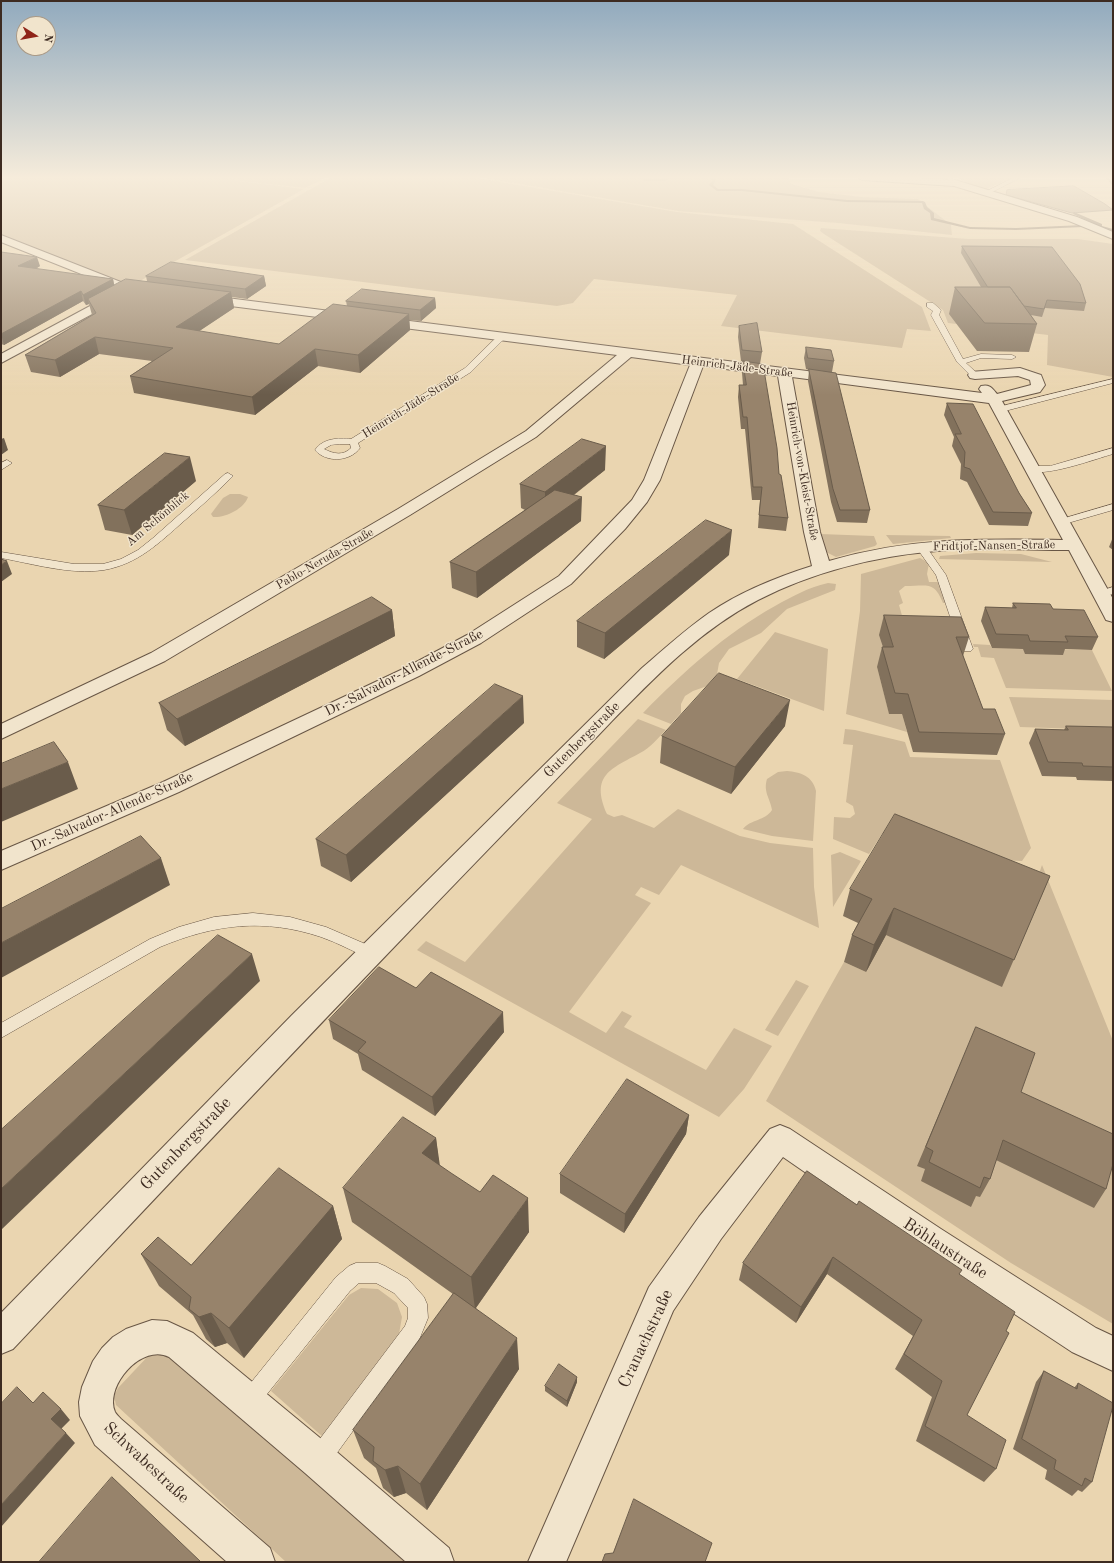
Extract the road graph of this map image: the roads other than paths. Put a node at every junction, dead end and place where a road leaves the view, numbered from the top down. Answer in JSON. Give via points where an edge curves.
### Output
{"nodes":[{"id":1,"x":17,"y":250,"type":"edge"},
{"id":2,"x":30,"y":250,"type":"edge"},
{"id":3,"x":12,"y":252,"type":"edge"},
{"id":4,"x":128,"y":289,"type":"junction"},
{"id":5,"x":158,"y":293,"type":"edge"},
{"id":6,"x":189,"y":297,"type":"edge"},
{"id":7,"x":930,"y":305,"type":"dead end"},
{"id":8,"x":503,"y":336,"type":"junction"},
{"id":9,"x":628,"y":353,"type":"junction"},
{"id":10,"x":1012,"y":357,"type":"dead end"},
{"id":11,"x":1,"y":359,"type":"edge"},
{"id":12,"x":698,"y":362,"type":"junction"},
{"id":13,"x":961,"y":362,"type":"junction"},
{"id":14,"x":784,"y":373,"type":"junction"},
{"id":15,"x":975,"y":375,"type":"junction"},
{"id":16,"x":1113,"y":381,"type":"edge"},
{"id":17,"x":998,"y":404,"type":"junction"},
{"id":18,"x":353,"y":442,"type":"dead end"},
{"id":19,"x":1113,"y":451,"type":"edge"},
{"id":20,"x":1033,"y":469,"type":"junction"},
{"id":21,"x":228,"y":476,"type":"dead end"},
{"id":22,"x":1113,"y":507,"type":"edge"},
{"id":23,"x":1061,"y":522,"type":"junction"},
{"id":24,"x":1073,"y":545,"type":"junction"},
{"id":25,"x":921,"y":547,"type":"junction"},
{"id":26,"x":1,"y":555,"type":"edge"},
{"id":27,"x":822,"y":569,"type":"junction"},
{"id":28,"x":1107,"y":592,"type":"edge"},
{"id":29,"x":1113,"y":616,"type":"edge"},
{"id":30,"x":967,"y":649,"type":"edge"},
{"id":31,"x":1,"y":732,"type":"edge"},
{"id":32,"x":1,"y":861,"type":"edge"},
{"id":33,"x":372,"y":953,"type":"junction"},
{"id":34,"x":1,"y":1031,"type":"edge"},
{"id":35,"x":780,"y":1138,"type":"joint"},
{"id":36,"x":1,"y":1338,"type":"edge"},
{"id":37,"x":1113,"y":1354,"type":"edge"},
{"id":38,"x":248,"y":1402,"type":"junction"},
{"id":39,"x":318,"y":1460,"type":"junction"},
{"id":40,"x":256,"y":1562,"type":"edge"},
{"id":41,"x":436,"y":1562,"type":"edge"},
{"id":42,"x":547,"y":1562,"type":"edge"}],
"edges":[{"from":1,"to":3,"type":"street"},
{"from":2,"to":4,"type":"street"},
{"from":4,"to":5,"type":"street"},
{"from":4,"to":11,"type":"street"},
{"from":6,"to":8,"type":"street","name":"Heinrich-Jäde-Straße"},
{"from":7,"to":13,"type":"lane","via":[[937,310],[935,315]]},
{"from":8,"to":9,"type":"street","name":"Heinrich-Jäde-Straße"},
{"from":8,"to":18,"type":"lane","name":"Heinrich-Jäde-Straße","via":[[468,370]]},
{"from":9,"to":12,"type":"street","name":"Heinrich-Jäde-Straße"},
{"from":9,"to":31,"type":"street","name":"Pablo-Neruda-Straße","via":[[531,434],[485,463],[158,656]]},
{"from":10,"to":13,"type":"lane","via":[[981,356]]},
{"from":12,"to":14,"type":"street","name":"Heinrich-Jäde-Straße"},
{"from":12,"to":32,"type":"street","name":"Dr.-Salvador-Allende-Straße","via":[[652,480],[639,502],[565,580],[474,639],[412,672],[171,787]]},
{"from":13,"to":15,"type":"lane"},
{"from":14,"to":17,"type":"street","name":"Heinrich-Jäde-Straße"},
{"from":14,"to":27,"type":"street","name":"Heinrich-von-Kleist-Straße","via":[[812,532]]},
{"from":15,"to":17,"type":"street"},
{"from":15,"to":17,"type":"street","via":[[1020,372],[1038,381],[1035,389]]},
{"from":16,"to":17,"type":"lane"},
{"from":17,"to":20,"type":"street"},
{"from":19,"to":20,"type":"lane","via":[[1050,468]]},
{"from":20,"to":23,"type":"street"},
{"from":21,"to":26,"type":"lane","name":"Am Schönblick","via":[[150,546],[130,559],[116,564],[98,567],[56,565]]},
{"from":22,"to":23,"type":"lane"},
{"from":23,"to":24,"type":"street"},
{"from":24,"to":25,"type":"street","name":"Fridtjof-Nansen-Straße","via":[[966,544]]},
{"from":24,"to":28,"type":"street"},
{"from":25,"to":27,"type":"street","name":"Fridtjof-Nansen-Straße","via":[[848,561]]},
{"from":25,"to":30,"type":"lane","via":[[941,576]]},
{"from":27,"to":33,"type":"street","name":"Gutenbergstraße","via":[[776,586],[727,610],[681,644],[649,672]]},
{"from":28,"to":29,"type":"street"},
{"from":33,"to":34,"type":"lane","via":[[326,933],[290,923],[253,919],[214,923],[184,931],[155,943]]},
{"from":33,"to":36,"type":"street","name":"Gutenbergstraße"},
{"from":35,"to":37,"type":"street","name":"Böhlaustraße","via":[[1070,1331]]},
{"from":35,"to":42,"type":"street","name":"Cranachstraße","via":[[710,1228],[661,1299]]},
{"from":38,"to":39,"type":"street","name":"Schwabestraße"},
{"from":38,"to":39,"type":"lane","via":[[344,1284],[356,1273],[378,1273],[401,1286],[417,1304],[418,1318],[412,1333]]},
{"from":38,"to":40,"type":"street","name":"Schwabestraße","via":[[181,1345],[166,1338],[148,1338],[130,1346],[113,1360],[101,1378],[96,1398],[98,1417],[108,1432]]},
{"from":39,"to":41,"type":"street","name":"Schwabestraße"}]}
